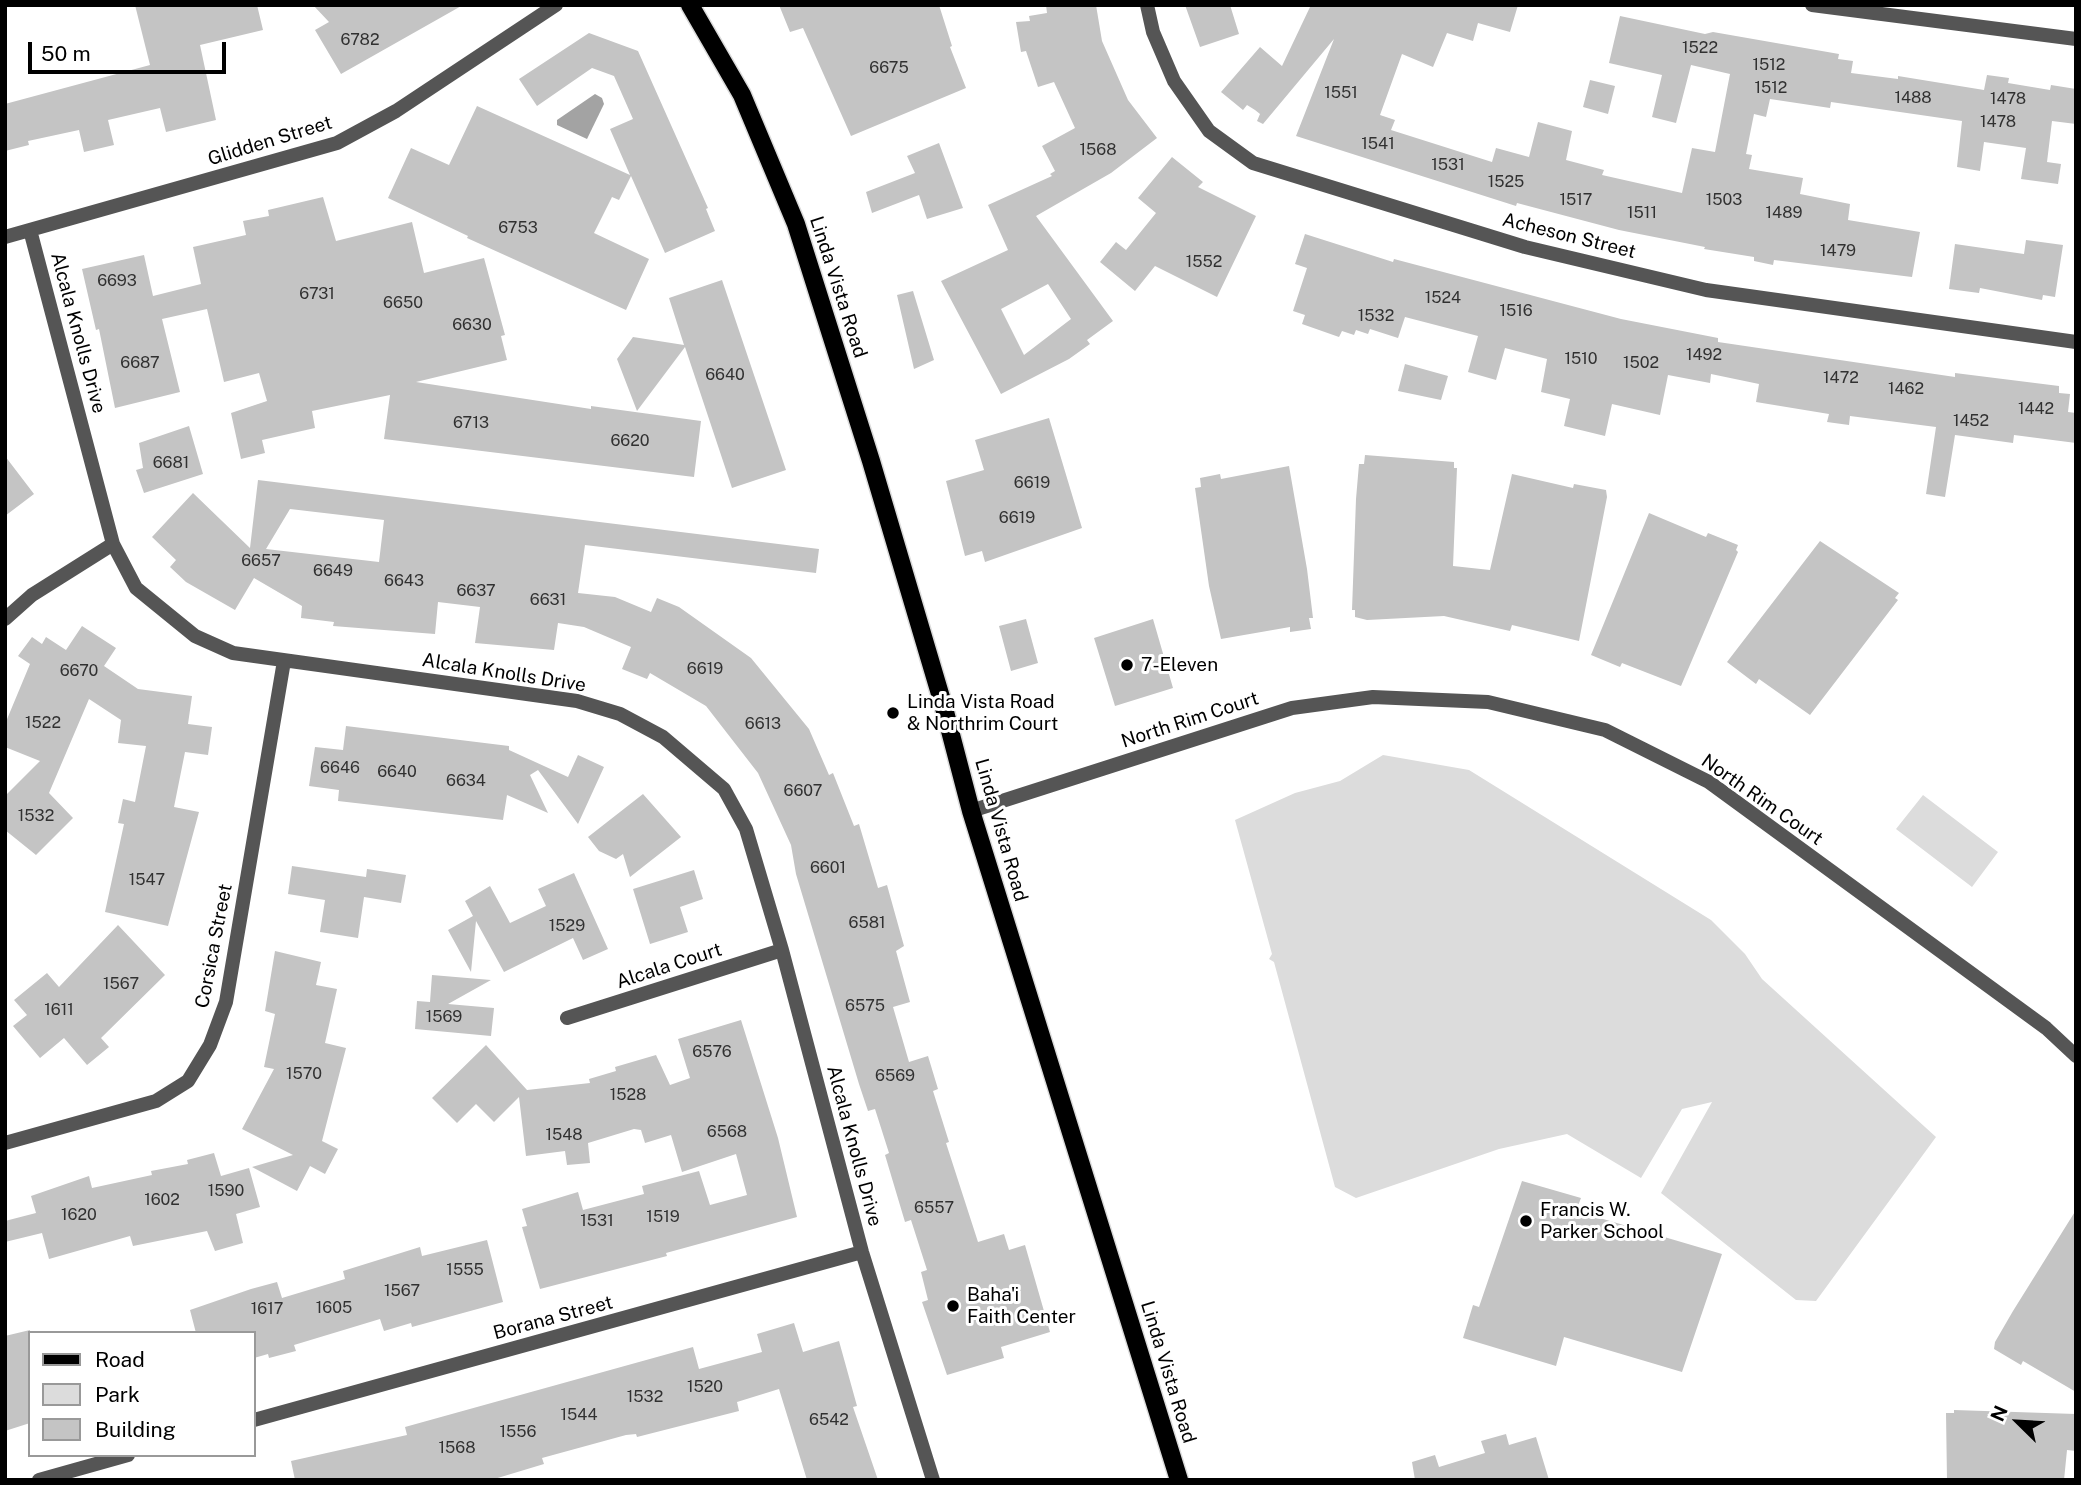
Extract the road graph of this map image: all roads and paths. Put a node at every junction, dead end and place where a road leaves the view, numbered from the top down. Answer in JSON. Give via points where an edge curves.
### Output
{"nodes":[{"id":1,"x":556,"y":5,"type":"edge"},
{"id":2,"x":690,"y":5,"type":"edge"},
{"id":3,"x":1147,"y":5,"type":"edge"},
{"id":4,"x":1812,"y":5,"type":"edge"},
{"id":5,"x":2076,"y":39,"type":"edge"},
{"id":6,"x":30,"y":230,"type":"junction"},
{"id":7,"x":5,"y":237,"type":"edge"},
{"id":8,"x":2076,"y":342,"type":"edge"},
{"id":9,"x":113,"y":544,"type":"junction"},
{"id":10,"x":5,"y":618,"type":"edge"},
{"id":11,"x":284,"y":661,"type":"junction"},
{"id":12,"x":971,"y":811,"type":"junction"},
{"id":13,"x":782,"y":950,"type":"junction"},
{"id":14,"x":567,"y":1018,"type":"dead end"},
{"id":15,"x":2076,"y":1056,"type":"edge"},
{"id":16,"x":5,"y":1143,"type":"edge"},
{"id":17,"x":862,"y":1252,"type":"junction"},
{"id":18,"x":256,"y":1419,"type":"edge"},
{"id":19,"x":121,"y":1457,"type":"edge"},
{"id":20,"x":39,"y":1480,"type":"edge"},
{"id":21,"x":933,"y":1480,"type":"edge"},
{"id":22,"x":1179,"y":1480,"type":"edge"}],
"edges":[{"from":1,"to":6,"type":"street","name":"Glidden Street","via":[[396,111],[337,144]]},
{"from":2,"to":12,"type":"main road","name":"Linda Vista Road","via":[[742,95],[796,224],[879,486]]},
{"from":3,"to":8,"type":"street","name":"Acheson Street","via":[[1174,81],[1209,131],[1254,163],[1525,247],[1706,290]]},
{"from":4,"to":5,"type":"street"},
{"from":6,"to":7,"type":"street","name":"Glidden Street"},
{"from":6,"to":9,"type":"street","name":"Alcala Knolls Drive"},
{"from":9,"to":10,"type":"street","via":[[32,595]]},
{"from":9,"to":11,"type":"street","name":"Alcala Knolls Drive","via":[[136,588],[195,636],[233,653]]},
{"from":11,"to":13,"type":"street","name":"Alcala Knolls Drive","via":[[577,701],[620,714],[663,737],[724,789],[746,829]]},
{"from":11,"to":16,"type":"street","name":"Corsica Street","via":[[226,1002],[210,1045],[188,1081],[156,1101]]},
{"from":12,"to":15,"type":"street","name":"North Rim Court","via":[[1292,708],[1373,698],[1488,702],[1605,730],[1709,782],[2046,1028]]},
{"from":12,"to":22,"type":"main road","name":"Linda Vista Road"},
{"from":13,"to":14,"type":"street","name":"Alcala Court"},
{"from":13,"to":17,"type":"street","name":"Alcala Knolls Drive"},
{"from":17,"to":18,"type":"street","name":"Borana Street"},
{"from":17,"to":21,"type":"street","name":"Alcala Knolls Drive"},
{"from":19,"to":20,"type":"street"}]}
